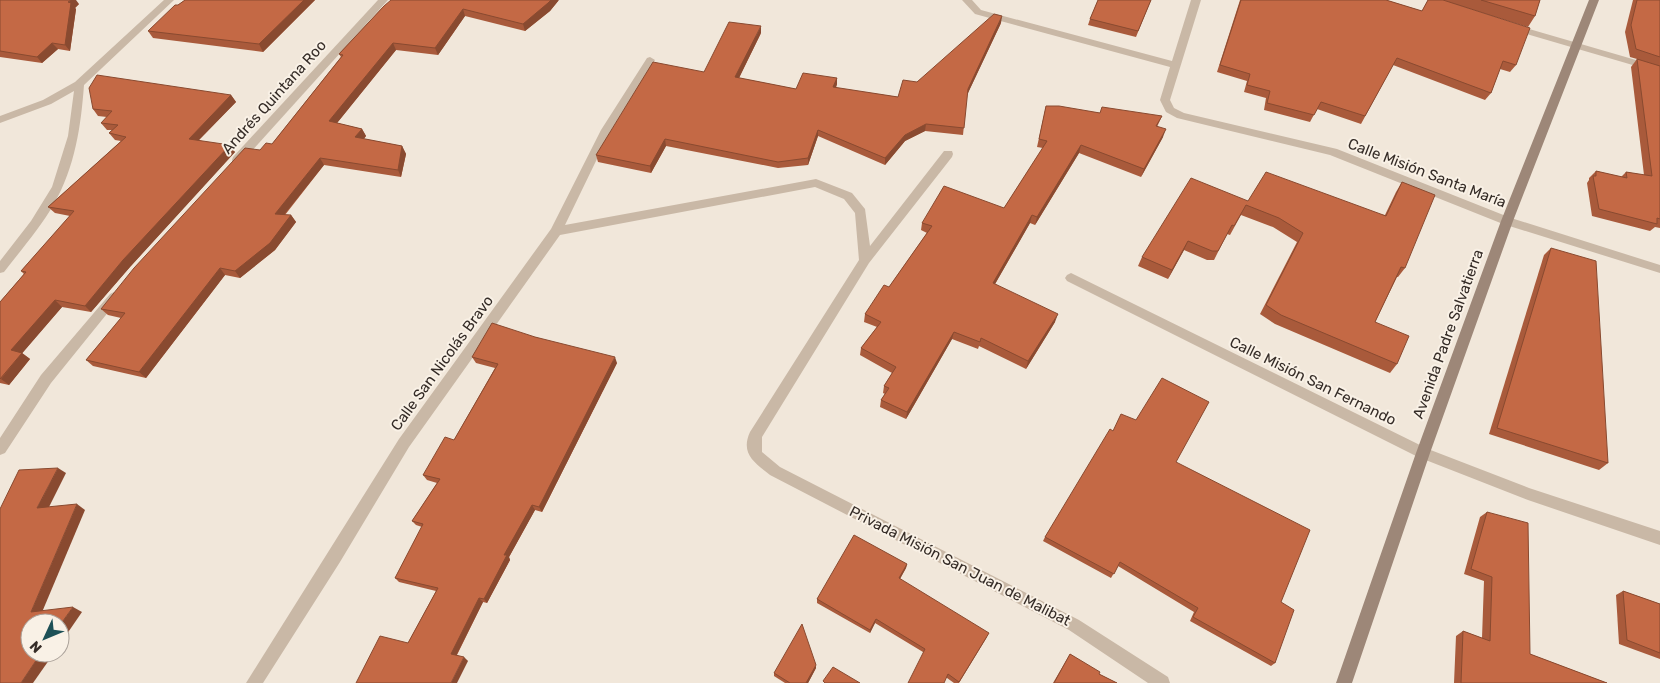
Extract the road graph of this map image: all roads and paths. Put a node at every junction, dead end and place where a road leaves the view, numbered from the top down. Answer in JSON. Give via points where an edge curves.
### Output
{"nodes":[{"id":1,"x":169,"y":0,"type":"edge"},
{"id":2,"x":383,"y":0,"type":"edge"},
{"id":3,"x":967,"y":0,"type":"edge"},
{"id":4,"x":1196,"y":0,"type":"edge"},
{"id":5,"x":1594,"y":0,"type":"edge"},
{"id":6,"x":1502,"y":24,"type":"edge"},
{"id":7,"x":1577,"y":48,"type":"junction"},
{"id":8,"x":650,"y":60,"type":"dead end"},
{"id":9,"x":1175,"y":65,"type":"junction"},
{"id":10,"x":1660,"y":70,"type":"edge"},
{"id":11,"x":79,"y":84,"type":"junction"},
{"id":12,"x":0,"y":120,"type":"edge"},
{"id":13,"x":948,"y":154,"type":"dead end"},
{"id":14,"x":229,"y":169,"type":"edge"},
{"id":15,"x":1507,"y":221,"type":"junction"},
{"id":16,"x":556,"y":231,"type":"junction"},
{"id":17,"x":865,"y":260,"type":"junction"},
{"id":18,"x":0,"y":269,"type":"edge"},
{"id":19,"x":1660,"y":270,"type":"edge"},
{"id":20,"x":1071,"y":278,"type":"dead end"},
{"id":21,"x":122,"y":287,"type":"edge"},
{"id":22,"x":0,"y":449,"type":"edge"},
{"id":23,"x":1422,"y":453,"type":"junction"},
{"id":24,"x":1660,"y":538,"type":"edge"},
{"id":25,"x":254,"y":683,"type":"edge"},
{"id":26,"x":1162,"y":683,"type":"edge"},
{"id":27,"x":1344,"y":683,"type":"edge"}],
"edges":[{"from":1,"to":11,"type":"street"},
{"from":2,"to":14,"type":"street","name":"Andrés Quintana Roo"},
{"from":3,"to":9,"type":"street","via":[[978,12]]},
{"from":4,"to":9,"type":"street"},
{"from":5,"to":7,"type":"main road","name":"Avenida Padre Salvatierra"},
{"from":6,"to":7,"type":"street"},
{"from":7,"to":10,"type":"street"},
{"from":7,"to":15,"type":"main road","name":"Avenida Padre Salvatierra"},
{"from":8,"to":16,"type":"street","name":"Calle San Nicolás Bravo","via":[[606,130]]},
{"from":9,"to":15,"type":"street","name":"Calle Misión Santa María","via":[[1165,100],[1170,110],[1181,116],[1333,152]]},
{"from":11,"to":12,"type":"street","via":[[47,102]]},
{"from":11,"to":18,"type":"street","via":[[76,121],[62,175],[41,216]]},
{"from":13,"to":17,"type":"street"},
{"from":15,"to":19,"type":"street","name":"Calle Misión Santa María"},
{"from":15,"to":23,"type":"main road","name":"Avenida Padre Salvatierra"},
{"from":16,"to":17,"type":"street","via":[[816,183],[848,196],[862,212]]},
{"from":16,"to":25,"type":"street","name":"Calle San Nicolás Bravo","via":[[404,443]]},
{"from":17,"to":26,"type":"street","name":"Privada Misión San Juan de Malibat","via":[[755,436],[755,455],[775,471],[1074,625]]},
{"from":20,"to":23,"type":"street","name":"Calle Misión San Fernando"},
{"from":21,"to":22,"type":"street","via":[[46,379]]},
{"from":23,"to":24,"type":"street","name":"Calle Misión San Fernando","via":[[1528,494]]},
{"from":23,"to":27,"type":"main road","name":"Avenida Padre Salvatierra"}]}
